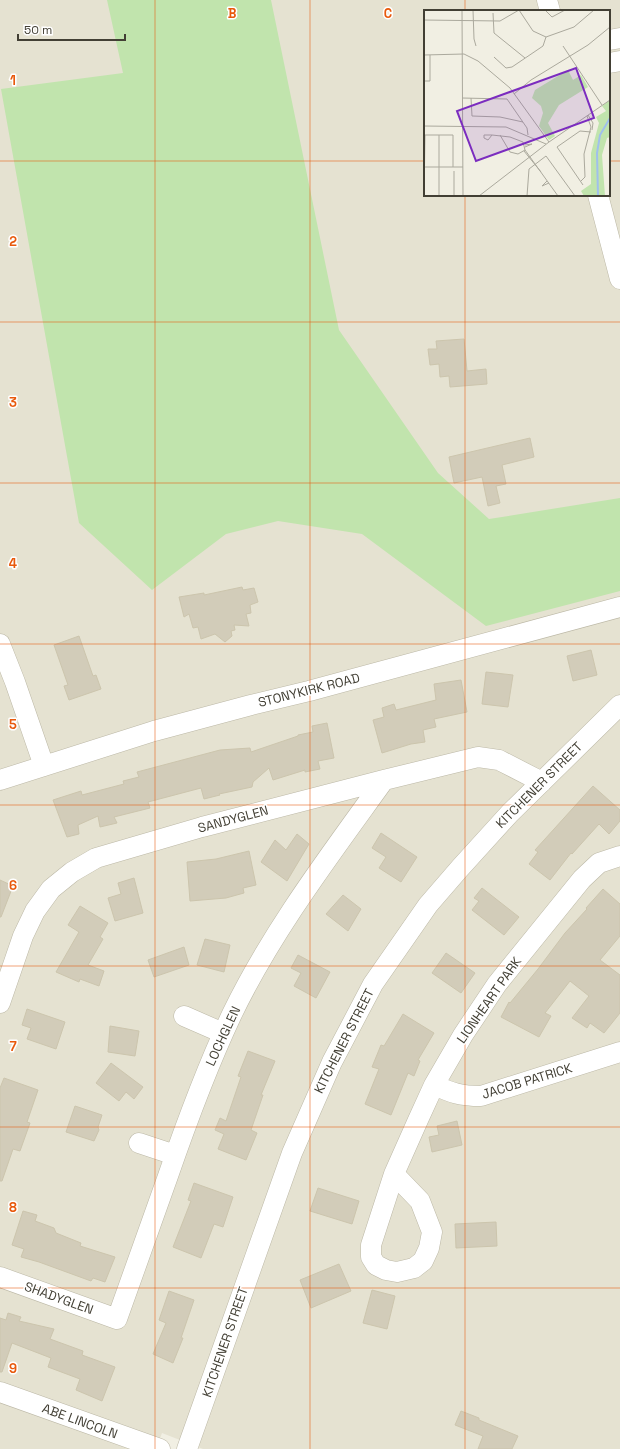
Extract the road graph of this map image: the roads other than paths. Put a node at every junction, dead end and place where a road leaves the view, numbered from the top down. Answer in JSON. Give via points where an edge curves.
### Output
{"nodes":[{"id":1,"x":547,"y":0,"type":"edge"},
{"id":2,"x":550,"y":10,"type":"edge"},
{"id":3,"x":620,"y":38,"type":"edge"},
{"id":4,"x":610,"y":40,"type":"edge"},
{"id":5,"x":620,"y":60,"type":"edge"},
{"id":6,"x":610,"y":62,"type":"edge"},
{"id":7,"x":598,"y":196,"type":"edge"},
{"id":8,"x":620,"y":279,"type":"edge"},
{"id":9,"x":620,"y":607,"type":"edge"},
{"id":10,"x":0,"y":644,"type":"edge"},
{"id":11,"x":620,"y":705,"type":"edge"},
{"id":12,"x":44,"y":766,"type":"junction"},
{"id":13,"x":0,"y":780,"type":"edge"},
{"id":14,"x":384,"y":780,"type":"junction"},
{"id":15,"x":542,"y":782,"type":"junction"},
{"id":16,"x":620,"y":856,"type":"edge"},
{"id":17,"x":0,"y":1003,"type":"edge"},
{"id":18,"x":184,"y":1016,"type":"dead end"},
{"id":19,"x":224,"y":1033,"type":"junction"},
{"id":20,"x":620,"y":1052,"type":"edge"},
{"id":21,"x":434,"y":1085,"type":"junction"},
{"id":22,"x":139,"y":1143,"type":"dead end"},
{"id":23,"x":175,"y":1155,"type":"junction"},
{"id":24,"x":394,"y":1174,"type":"dead end"},
{"id":25,"x":0,"y":1277,"type":"edge"},
{"id":26,"x":117,"y":1319,"type":"joint"},
{"id":27,"x":0,"y":1392,"type":"edge"},
{"id":28,"x":160,"y":1449,"type":"edge"},
{"id":29,"x":187,"y":1449,"type":"edge"}],
"edges":[{"from":1,"to":2,"type":"street"},
{"from":3,"to":4,"type":"street"},
{"from":5,"to":6,"type":"street"},
{"from":7,"to":8,"type":"street"},
{"from":9,"to":12,"type":"street","name":"STONYKIRK ROAD","via":[[154,731]]},
{"from":10,"to":12,"type":"street"},
{"from":11,"to":15,"type":"street","name":"KITCHENER STREET"},
{"from":12,"to":13,"type":"street","name":"STONYKIRK ROAD"},
{"from":14,"to":15,"type":"street","name":"SANDYGLEN","via":[[478,757],[499,760]]},
{"from":14,"to":17,"type":"street","name":"SANDYGLEN","via":[[202,827],[96,858],[72,872],[51,890],[35,911],[23,936]]},
{"from":14,"to":19,"type":"street","name":"LOCHGLEN","via":[[273,941]]},
{"from":15,"to":29,"type":"street","name":"KITCHENER STREET","via":[[510,812],[428,905],[373,984],[332,1062],[292,1153]]},
{"from":16,"to":21,"type":"street","name":"LIONHEART PARK","via":[[599,863],[582,878],[497,984]]},
{"from":18,"to":19,"type":"street"},
{"from":19,"to":23,"type":"street","name":"LOCHGLEN"},
{"from":20,"to":21,"type":"street","name":"JACOB PATRICK","via":[[481,1096],[463,1096]]},
{"from":21,"to":24,"type":"street","name":"LIONHEART PARK"},
{"from":22,"to":23,"type":"street"},
{"from":23,"to":26,"type":"street","name":"LOCHGLEN"},
{"from":25,"to":26,"type":"street","name":"SHADYGLEN"},
{"from":27,"to":28,"type":"street","name":"ABE LINCOLN"}]}
